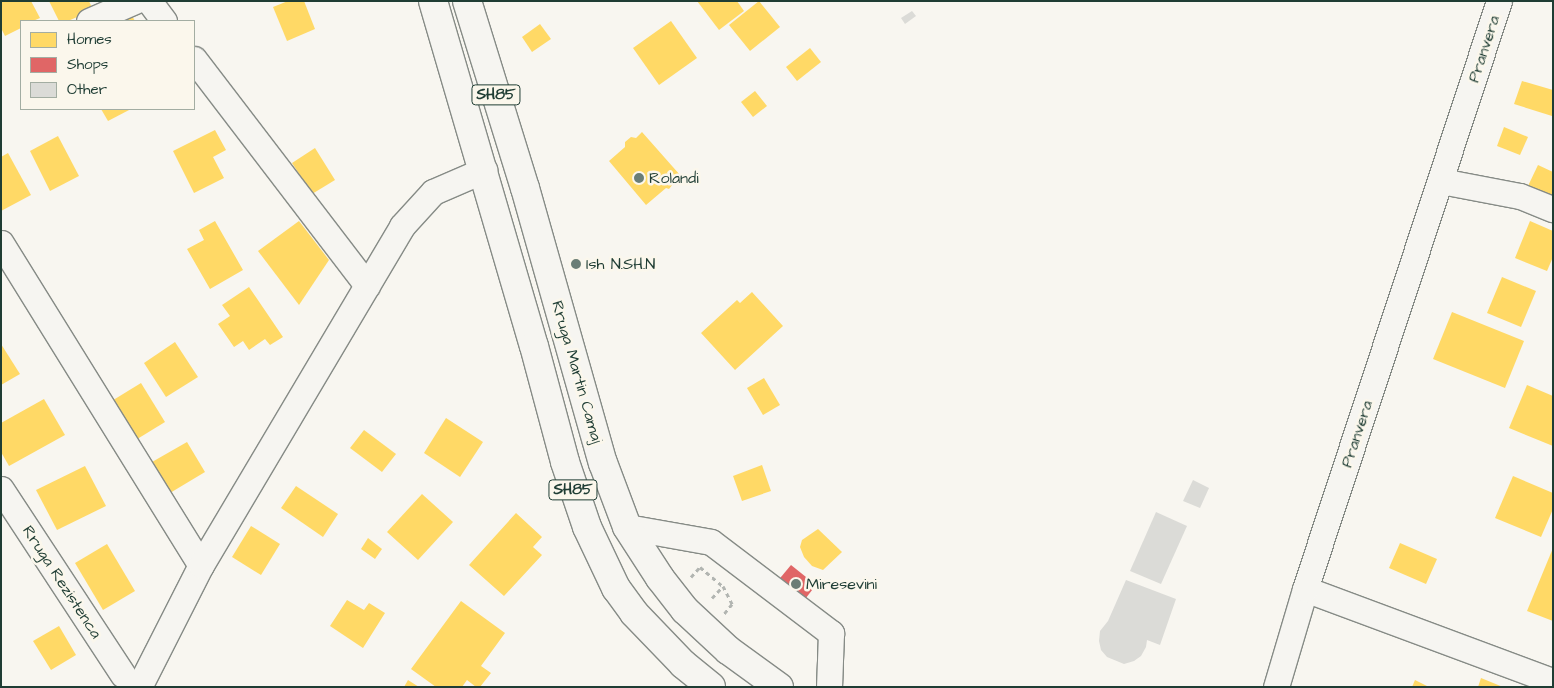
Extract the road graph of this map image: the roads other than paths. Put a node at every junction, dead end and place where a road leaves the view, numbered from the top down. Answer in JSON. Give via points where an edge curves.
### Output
{"nodes":[{"id":1,"x":136,"y":1,"type":"edge"},
{"id":2,"x":149,"y":1,"type":"edge"},
{"id":3,"x":433,"y":1,"type":"edge"},
{"id":4,"x":467,"y":1,"type":"edge"},
{"id":5,"x":1500,"y":1,"type":"edge"},
{"id":6,"x":91,"y":20,"type":"edge"},
{"id":7,"x":163,"y":20,"type":"edge"},
{"id":8,"x":195,"y":61,"type":"edge"},
{"id":9,"x":484,"y":170,"type":"junction"},
{"id":10,"x":1440,"y":182,"type":"junction"},
{"id":11,"x":1553,"y":209,"type":"edge"},
{"id":12,"x":1,"y":243,"type":"edge"},
{"id":13,"x":366,"y":284,"type":"junction"},
{"id":14,"x":1,"y":489,"type":"edge"},
{"id":15,"x":626,"y":527,"type":"junction"},
{"id":16,"x":201,"y":565,"type":"junction"},
{"id":17,"x":1305,"y":589,"type":"junction"},
{"id":18,"x":1553,"y":681,"type":"edge"},
{"id":19,"x":127,"y":684,"type":"edge"},
{"id":20,"x":711,"y":687,"type":"edge"},
{"id":21,"x":779,"y":687,"type":"edge"},
{"id":22,"x":829,"y":687,"type":"edge"},
{"id":23,"x":1276,"y":687,"type":"edge"}],
"edges":[{"from":1,"to":6,"type":"street"},
{"from":2,"to":7,"type":"street"},
{"from":3,"to":9,"type":"highway","number":"SH85"},
{"from":4,"to":15,"type":"highway","name":"Rruga Martin Camaj","number":"SH85","via":[[525,188],[603,463]]},
{"from":5,"to":10,"type":"street","name":"Pranvera"},
{"from":8,"to":13,"type":"street"},
{"from":9,"to":13,"type":"street","via":[[433,192],[402,226]]},
{"from":9,"to":20,"type":"highway","number":"SH85","via":[[565,462],[587,527],[616,588],[634,614],[683,664]]},
{"from":10,"to":11,"type":"street","via":[[1520,196]]},
{"from":10,"to":17,"type":"street","name":"Pranvera"},
{"from":12,"to":16,"type":"street"},
{"from":13,"to":16,"type":"street"},
{"from":14,"to":19,"type":"street","name":"Rruga Rezistenca"},
{"from":15,"to":21,"type":"highway","name":"Rruga Martin Camaj","number":"SH85","via":[[673,595],[707,632]]},
{"from":15,"to":22,"type":"street","via":[[711,542],[831,633]]},
{"from":16,"to":19,"type":"street"},
{"from":17,"to":18,"type":"street"},
{"from":17,"to":23,"type":"street","name":"Pranvera"}]}
